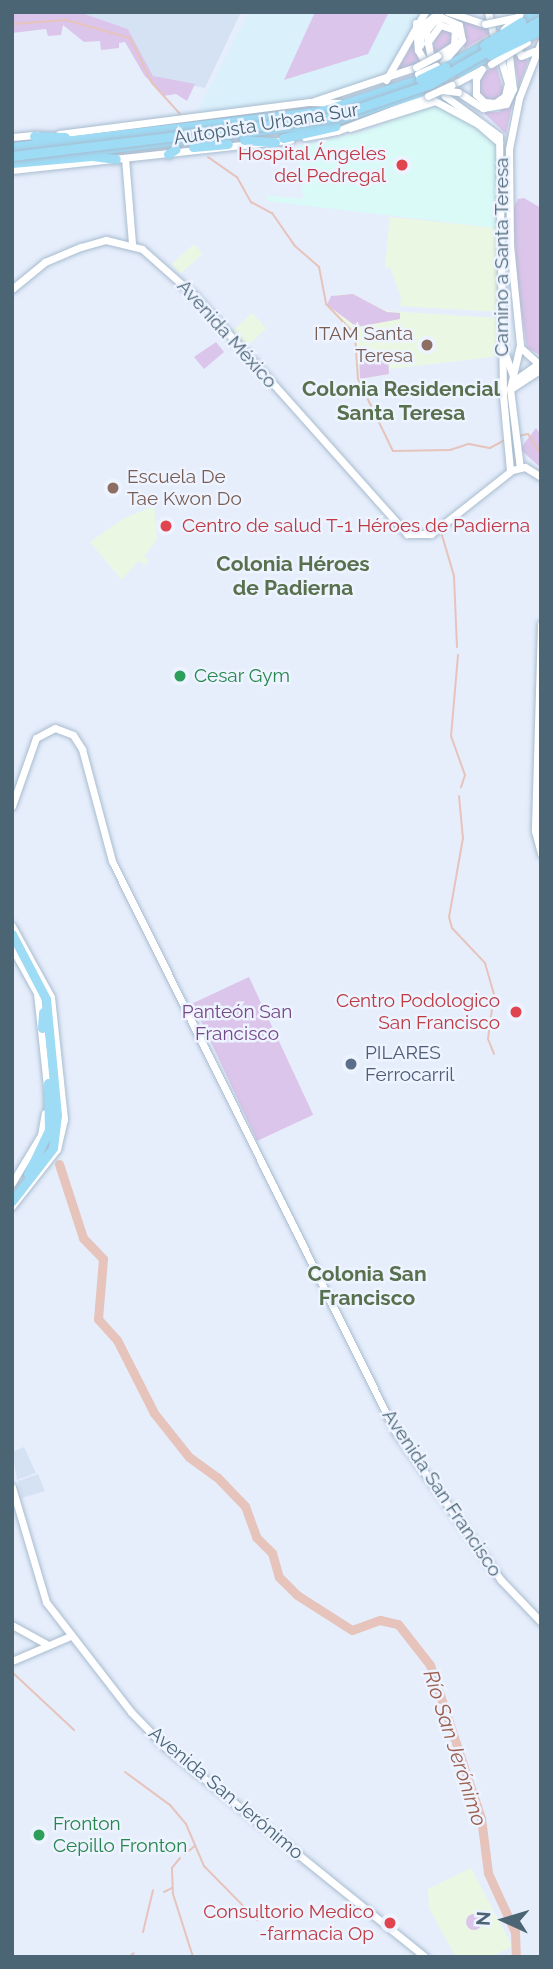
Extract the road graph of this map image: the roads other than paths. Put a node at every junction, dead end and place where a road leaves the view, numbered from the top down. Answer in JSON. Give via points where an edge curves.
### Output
{"nodes":[{"id":1,"x":425,"y":12,"type":"edge"},
{"id":2,"x":440,"y":12,"type":"edge"},
{"id":3,"x":448,"y":12,"type":"edge"},
{"id":4,"x":488,"y":12,"type":"edge"},
{"id":5,"x":517,"y":15,"type":"edge"},
{"id":6,"x":416,"y":23,"type":"junction"},
{"id":7,"x":540,"y":23,"type":"edge"},
{"id":8,"x":540,"y":43,"type":"edge"},
{"id":9,"x":422,"y":59,"type":"junction"},
{"id":10,"x":487,"y":59,"type":"junction"},
{"id":11,"x":440,"y":63,"type":"junction"},
{"id":12,"x":510,"y":64,"type":"junction"},
{"id":13,"x":482,"y":69,"type":"junction"},
{"id":14,"x":418,"y":73,"type":"junction"},
{"id":15,"x":386,"y":80,"type":"junction"},
{"id":16,"x":450,"y":81,"type":"junction"},
{"id":17,"x":442,"y":90,"type":"junction"},
{"id":18,"x":427,"y":92,"type":"junction"},
{"id":19,"x":519,"y":98,"type":"junction"},
{"id":20,"x":310,"y":102,"type":"junction"},
{"id":21,"x":322,"y":104,"type":"junction"},
{"id":22,"x":358,"y":120,"type":"junction"},
{"id":23,"x":166,"y":131,"type":"junction"},
{"id":24,"x":337,"y":131,"type":"junction"},
{"id":25,"x":34,"y":136,"type":"junction"},
{"id":26,"x":12,"y":137,"type":"edge"},
{"id":27,"x":95,"y":138,"type":"junction"},
{"id":28,"x":279,"y":140,"type":"junction"},
{"id":29,"x":190,"y":142,"type":"junction"},
{"id":30,"x":228,"y":144,"type":"dead end"},
{"id":31,"x":505,"y":147,"type":"junction"},
{"id":32,"x":12,"y":149,"type":"edge"},
{"id":33,"x":171,"y":149,"type":"junction"},
{"id":34,"x":12,"y":159,"type":"edge"},
{"id":35,"x":120,"y":159,"type":"junction"},
{"id":36,"x":12,"y":170,"type":"edge"},
{"id":37,"x":131,"y":244,"type":"junction"},
{"id":38,"x":12,"y":289,"type":"edge"},
{"id":39,"x":502,"y":324,"type":"junction"},
{"id":40,"x":517,"y":326,"type":"junction"},
{"id":41,"x":520,"y":345,"type":"junction"},
{"id":42,"x":502,"y":346,"type":"junction"},
{"id":43,"x":519,"y":362,"type":"junction"},
{"id":44,"x":540,"y":365,"type":"edge"},
{"id":45,"x":523,"y":377,"type":"junction"},
{"id":46,"x":510,"y":385,"type":"junction"},
{"id":47,"x":511,"y":430,"type":"junction"},
{"id":48,"x":511,"y":453,"type":"junction"},
{"id":49,"x":520,"y":468,"type":"junction"},
{"id":50,"x":509,"y":472,"type":"junction"},
{"id":51,"x":541,"y":477,"type":"edge"},
{"id":52,"x":541,"y":624,"type":"edge"},
{"id":53,"x":539,"y":740,"type":"edge"},
{"id":54,"x":12,"y":806,"type":"edge"},
{"id":55,"x":541,"y":854,"type":"edge"},
{"id":56,"x":12,"y":926,"type":"edge"},
{"id":57,"x":12,"y":934,"type":"edge"},
{"id":58,"x":12,"y":946,"type":"edge"},
{"id":59,"x":38,"y":984,"type":"junction"},
{"id":60,"x":45,"y":1009,"type":"junction"},
{"id":61,"x":49,"y":1024,"type":"junction"},
{"id":62,"x":60,"y":1073,"type":"joint"},
{"id":63,"x":48,"y":1083,"type":"junction"},
{"id":64,"x":47,"y":1096,"type":"joint"},
{"id":65,"x":63,"y":1128,"type":"junction"},
{"id":66,"x":39,"y":1144,"type":"junction"},
{"id":67,"x":49,"y":1154,"type":"junction"},
{"id":68,"x":36,"y":1161,"type":"junction"},
{"id":69,"x":28,"y":1174,"type":"junction"},
{"id":70,"x":12,"y":1182,"type":"edge"},
{"id":71,"x":12,"y":1192,"type":"edge"},
{"id":72,"x":12,"y":1204,"type":"edge"},
{"id":73,"x":12,"y":1487,"type":"edge"},
{"id":74,"x":541,"y":1622,"type":"edge"},
{"id":75,"x":12,"y":1625,"type":"edge"},
{"id":76,"x":68,"y":1637,"type":"junction"},
{"id":77,"x":46,"y":1645,"type":"junction"},
{"id":78,"x":12,"y":1661,"type":"edge"},
{"id":79,"x":425,"y":1957,"type":"edge"}],
"edges":[{"from":1,"to":6,"type":"main road"},
{"from":2,"to":9,"type":"main road","via":[[421,26]]},
{"from":3,"to":5,"type":"main road","bridge":true,"via":[[485,24]]},
{"from":4,"to":13,"type":"main road","via":[[508,83],[505,96],[495,103],[484,102],[476,94],[476,79]]},
{"from":5,"to":7,"type":"highway"},
{"from":5,"to":8,"type":"main road","via":[[518,54],[529,55]]},
{"from":5,"to":11,"type":"highway","bridge":true,"via":[[482,44]]},
{"from":5,"to":12,"type":"main road"},
{"from":6,"to":9,"type":"main road","via":[[415,41]]},
{"from":6,"to":15,"type":"main road"},
{"from":7,"to":10,"type":"highway","bridge":true},
{"from":7,"to":10,"type":"highway","bridge":true,"via":[[528,37]]},
{"from":7,"to":32,"type":"highway","name":"Autopista Urbana Sur","bridge":true,"via":[[382,99],[331,113]]},
{"from":8,"to":19,"type":"main road"},
{"from":9,"to":31,"type":"main road","via":[[445,96],[494,129]]},
{"from":10,"to":13,"type":"main road"},
{"from":10,"to":16,"type":"highway"},
{"from":10,"to":34,"type":"highway","name":"Autopista Urbana Sur","bridge":true,"via":[[333,117]]},
{"from":11,"to":14,"type":"highway","bridge":true},
{"from":11,"to":31,"type":"main road","via":[[454,45],[457,35],[452,27],[436,26],[425,47],[449,94],[498,127]]},
{"from":12,"to":17,"type":"main road","bridge":true,"via":[[513,89],[501,107],[484,108],[457,92]]},
{"from":12,"to":19,"type":"main road"},
{"from":13,"to":16,"type":"main road"},
{"from":14,"to":15,"type":"main road"},
{"from":14,"to":21,"type":"main road","via":[[359,98]]},
{"from":14,"to":23,"type":"highway","via":[[322,111]]},
{"from":15,"to":20,"type":"main road"},
{"from":16,"to":17,"type":"main road","bridge":true},
{"from":16,"to":18,"type":"highway","bridge":true},
{"from":17,"to":18,"type":"main road","bridge":true},
{"from":18,"to":22,"type":"main road"},
{"from":18,"to":29,"type":"highway","via":[[329,122]]},
{"from":19,"to":31,"type":"main road"},
{"from":20,"to":21,"type":"main road"},
{"from":20,"to":25,"type":"main road"},
{"from":21,"to":23,"type":"highway"},
{"from":22,"to":24,"type":"main road"},
{"from":22,"to":28,"type":"highway"},
{"from":23,"to":27,"type":"highway"},
{"from":24,"to":28,"type":"main road"},
{"from":24,"to":31,"type":"main road","via":[[435,101],[478,124]]},
{"from":25,"to":26,"type":"main road"},
{"from":25,"to":27,"type":"highway"},
{"from":27,"to":32,"type":"highway"},
{"from":28,"to":29,"type":"highway"},
{"from":28,"to":33,"type":"main road"},
{"from":29,"to":33,"type":"highway"},
{"from":30,"to":33,"type":"highway"},
{"from":31,"to":39,"type":"main road","name":"Camino a Santa Teresa"},
{"from":31,"to":40,"type":"main road","name":"Camino a Santa Teresa"},
{"from":33,"to":34,"type":"highway"},
{"from":33,"to":35,"type":"main road"},
{"from":34,"to":35,"type":"highway"},
{"from":35,"to":36,"type":"main road"},
{"from":35,"to":37,"type":"main road"},
{"from":37,"to":38,"type":"main road","via":[[106,240],[58,255]]},
{"from":37,"to":50,"type":"main road","name":"Avenida México","via":[[195,296],[403,531],[431,534]]},
{"from":39,"to":40,"type":"main road","via":[[509,329]]},
{"from":39,"to":42,"type":"main road","name":"Camino a Santa Teresa"},
{"from":40,"to":41,"type":"main road","name":"Camino a Santa Teresa"},
{"from":41,"to":43,"type":"main road","name":"Camino a Santa Teresa"},
{"from":41,"to":44,"type":"main road"},
{"from":42,"to":46,"type":"main road","name":"Camino a Santa Teresa"},
{"from":42,"to":46,"type":"main road"},
{"from":43,"to":45,"type":"main road"},
{"from":43,"to":46,"type":"main road","name":"Camino a Santa Teresa"},
{"from":44,"to":45,"type":"main road"},
{"from":45,"to":46,"type":"main road"},
{"from":46,"to":47,"type":"main road","name":"Camino a Santa Teresa"},
{"from":47,"to":48,"type":"main road","name":"Camino a Santa Teresa"},
{"from":47,"to":49,"type":"main road","name":"Camino a Santa Teresa","via":[[520,452]]},
{"from":48,"to":49,"type":"main road","name":"Camino a Santa Teresa"},
{"from":48,"to":50,"type":"main road","name":"Camino a Santa Teresa"},
{"from":49,"to":50,"type":"main road","name":"Avenida México"},
{"from":49,"to":51,"type":"main road"},
{"from":52,"to":53,"type":"main road"},
{"from":53,"to":55,"type":"main road","via":[[535,831]]},
{"from":54,"to":74,"type":"main road","name":"Avenida San Francisco","via":[[36,738],[55,728],[73,735],[82,749],[112,861],[395,1431],[501,1580]]},
{"from":56,"to":61,"type":"main road","via":[[43,979]]},
{"from":57,"to":59,"type":"highway"},
{"from":58,"to":59,"type":"highway"},
{"from":58,"to":61,"type":"main road"},
{"from":59,"to":60,"type":"highway"},
{"from":60,"to":61,"type":"highway"},
{"from":60,"to":67,"type":"highway","via":[[57,1115]]},
{"from":60,"to":69,"type":"highway","via":[[52,1133],[46,1151]]},
{"from":61,"to":62,"type":"highway"},
{"from":61,"to":63,"type":"main road"},
{"from":62,"to":65,"type":"main road"},
{"from":63,"to":64,"type":"main road"},
{"from":63,"to":68,"type":"highway","via":[[50,1125]]},
{"from":64,"to":66,"type":"highway"},
{"from":65,"to":67,"type":"highway"},
{"from":65,"to":72,"type":"main road","via":[[57,1149]]},
{"from":66,"to":68,"type":"highway"},
{"from":66,"to":70,"type":"main road"},
{"from":67,"to":72,"type":"highway"},
{"from":68,"to":69,"type":"highway"},
{"from":69,"to":71,"type":"highway"},
{"from":73,"to":76,"type":"main road","name":"Avenida San Jerónimo","via":[[46,1602]]},
{"from":75,"to":77,"type":"main road"},
{"from":76,"to":77,"type":"main road"},
{"from":76,"to":79,"type":"main road","name":"Avenida San Jerónimo","via":[[165,1747]]},
{"from":77,"to":78,"type":"main road"}]}
